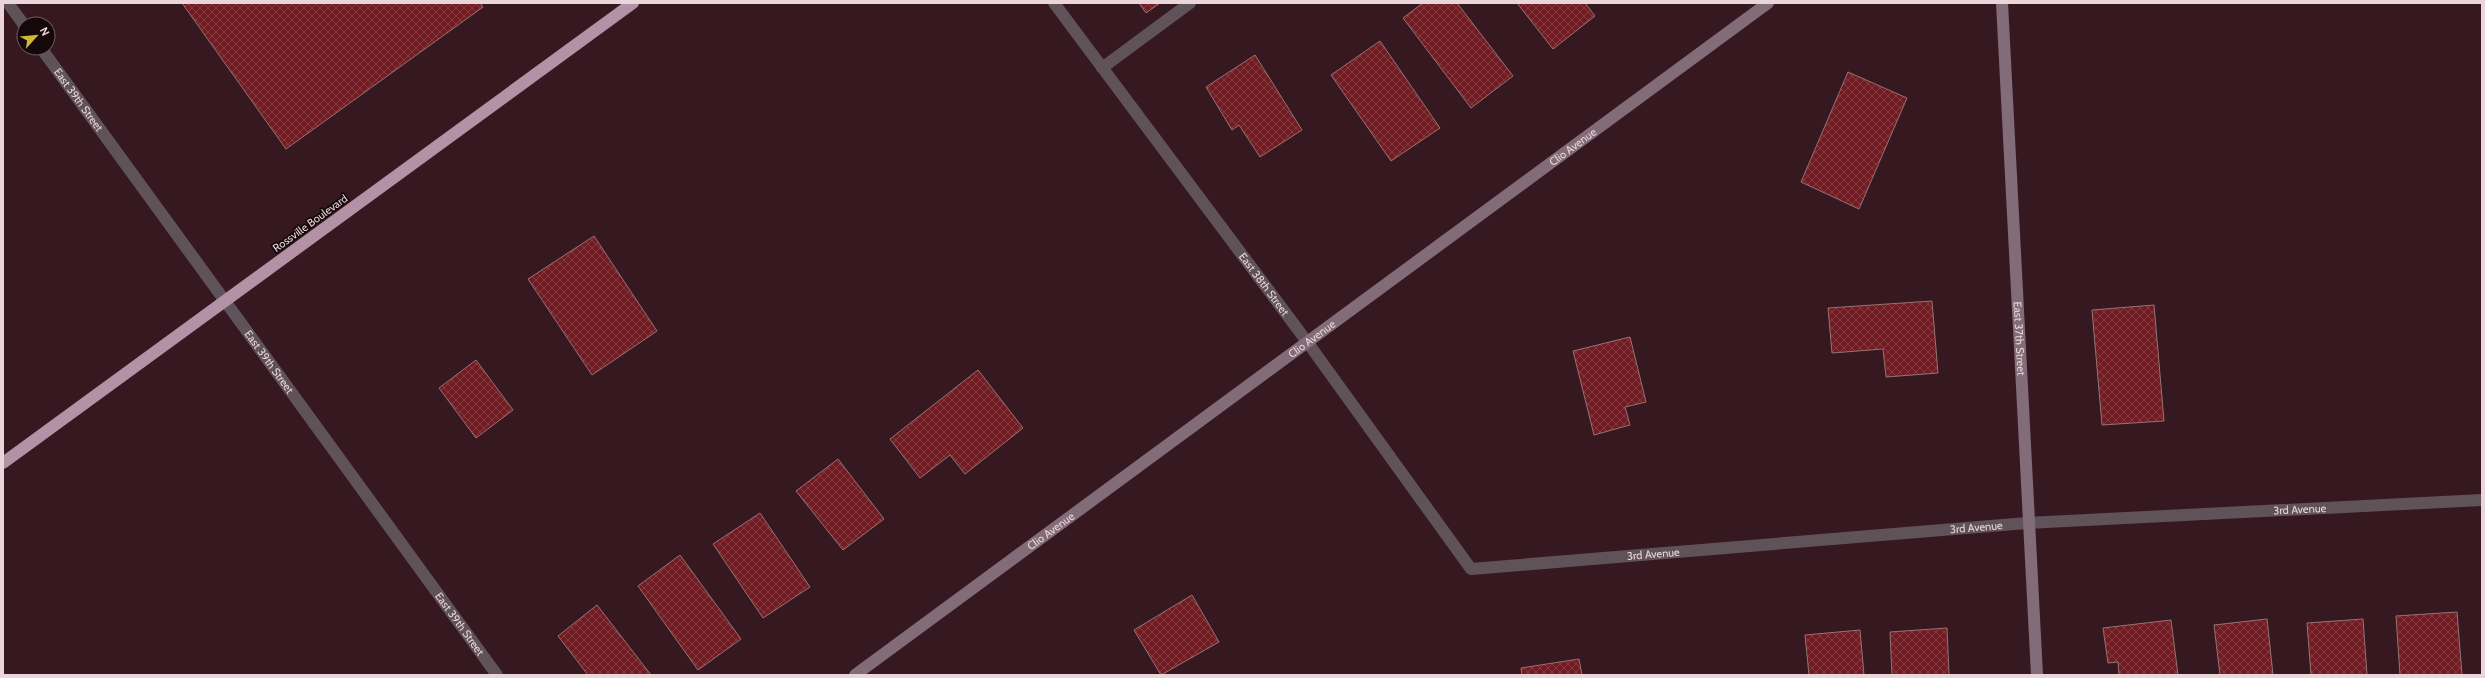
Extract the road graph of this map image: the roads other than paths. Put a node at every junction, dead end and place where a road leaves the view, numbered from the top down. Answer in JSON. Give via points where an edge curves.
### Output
{"nodes":[{"id":1,"x":8,"y":3,"type":"edge"},
{"id":2,"x":633,"y":3,"type":"edge"},
{"id":3,"x":1054,"y":3,"type":"edge"},
{"id":4,"x":1190,"y":3,"type":"edge"},
{"id":5,"x":1768,"y":3,"type":"edge"},
{"id":6,"x":2002,"y":3,"type":"edge"},
{"id":7,"x":17,"y":16,"type":"edge"},
{"id":8,"x":47,"y":56,"type":"edge"},
{"id":9,"x":1102,"y":68,"type":"junction"},
{"id":10,"x":224,"y":302,"type":"junction"},
{"id":11,"x":1308,"y":343,"type":"junction"},
{"id":12,"x":3,"y":464,"type":"edge"},
{"id":13,"x":2482,"y":500,"type":"edge"},
{"id":14,"x":2027,"y":523,"type":"junction"},
{"id":15,"x":1470,"y":568,"type":"joint"},
{"id":16,"x":497,"y":675,"type":"edge"},
{"id":17,"x":855,"y":675,"type":"edge"},
{"id":18,"x":2037,"y":675,"type":"edge"}],
"edges":[{"from":1,"to":7,"type":"street"},
{"from":2,"to":10,"type":"highway","name":"Rossville Boulevard"},
{"from":3,"to":9,"type":"street","name":"East 38th Street"},
{"from":4,"to":9,"type":"street"},
{"from":5,"to":11,"type":"street","name":"Clio Avenue"},
{"from":6,"to":14,"type":"street","name":"East 37th Street"},
{"from":8,"to":10,"type":"street","name":"East 39th Street"},
{"from":9,"to":11,"type":"street","name":"East 38th Street"},
{"from":10,"to":12,"type":"highway","name":"Rossville Boulevard"},
{"from":10,"to":16,"type":"street","name":"East 39th Street"},
{"from":11,"to":15,"type":"street","name":"East 38th Street"},
{"from":11,"to":17,"type":"street","name":"Clio Avenue"},
{"from":13,"to":14,"type":"street","name":"3rd Avenue"},
{"from":14,"to":15,"type":"street","name":"3rd Avenue"},
{"from":14,"to":18,"type":"street","name":"East 37th Street"}]}
